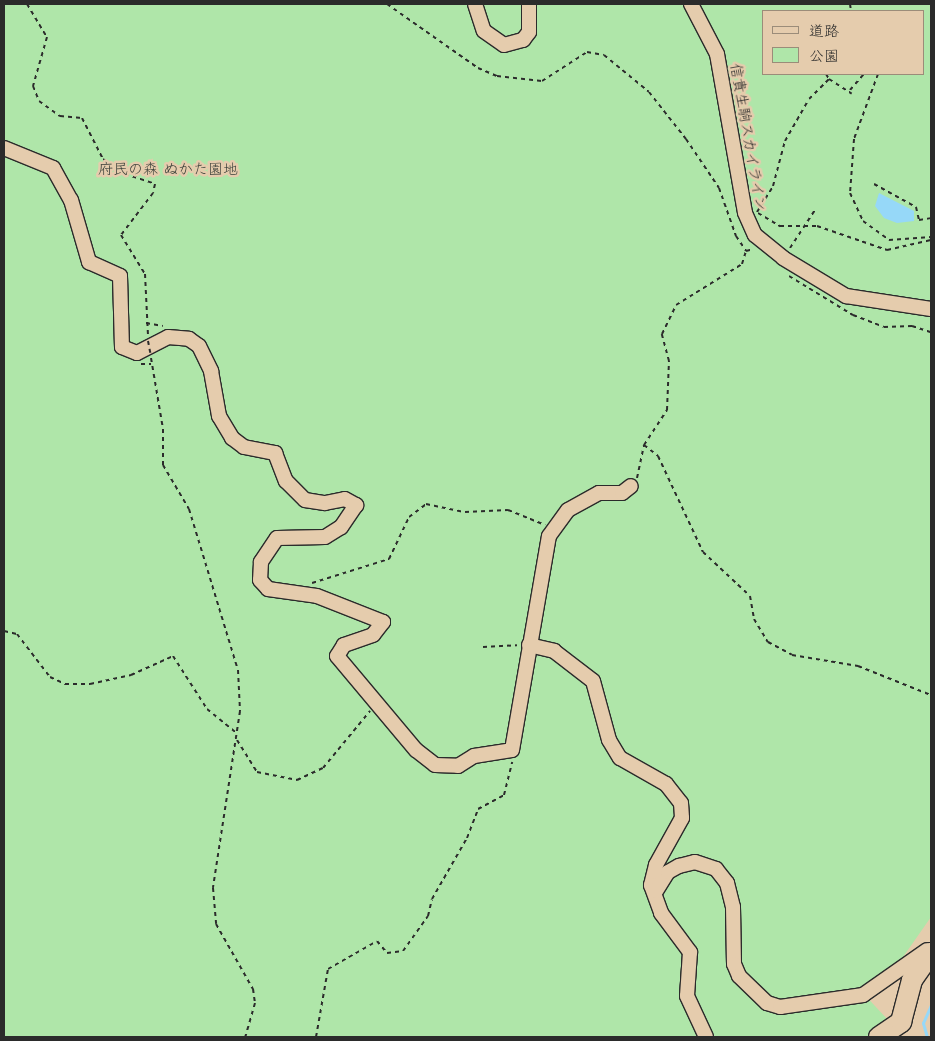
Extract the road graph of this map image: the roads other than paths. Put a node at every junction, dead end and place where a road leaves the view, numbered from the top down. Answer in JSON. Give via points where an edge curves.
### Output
{"nodes":[{"id":1,"x":475,"y":4,"type":"edge"},
{"id":2,"x":529,"y":4,"type":"edge"},
{"id":3,"x":691,"y":4,"type":"edge"},
{"id":4,"x":4,"y":148,"type":"edge"},
{"id":5,"x":931,"y":309,"type":"edge"},
{"id":6,"x":631,"y":486,"type":"road end"},
{"id":7,"x":529,"y":645,"type":"junction"},
{"id":8,"x":656,"y":890,"type":"junction"},
{"id":9,"x":931,"y":946,"type":"edge"},
{"id":10,"x":931,"y":953,"type":"edge"},
{"id":11,"x":706,"y":1037,"type":"edge"},
{"id":12,"x":879,"y":1037,"type":"edge"}],
"edges":[{"from":1,"to":2,"type":"street","via":[[484,32],[504,45],[523,40],[529,32],[532,15]]},
{"from":3,"to":5,"type":"street","name":"信貴生駒スカイライン","via":[[717,54],[754,235],[783,258],[846,296]]},
{"from":4,"to":7,"type":"street","via":[[53,168],[71,200],[89,262],[120,276],[122,346],[137,353],[168,337],[189,339],[199,346],[208,364],[219,416],[232,438],[244,447],[274,453],[286,481],[305,500],[325,504],[345,499],[356,505],[341,527],[325,537],[284,537],[268,546],[260,580],[268,588],[300,592],[383,622],[373,635],[344,645],[337,656],[416,750],[435,765],[458,766],[474,756],[512,750]]},
{"from":6,"to":7,"type":"street","via":[[622,492],[598,493],[568,510],[553,528]]},
{"from":7,"to":8,"type":"street","via":[[554,651],[593,682],[609,740],[620,758],[666,784],[681,802],[682,818],[654,871],[651,886]]},
{"from":8,"to":9,"type":"street","via":[[668,872],[679,866],[695,862],[716,869],[727,884],[733,907],[734,964],[739,976],[767,1004],[780,1007],[863,995]]},
{"from":8,"to":11,"type":"street","via":[[660,913],[690,952],[687,996]]},
{"from":10,"to":12,"type":"highway","via":[[912,980],[901,1022]]}]}
